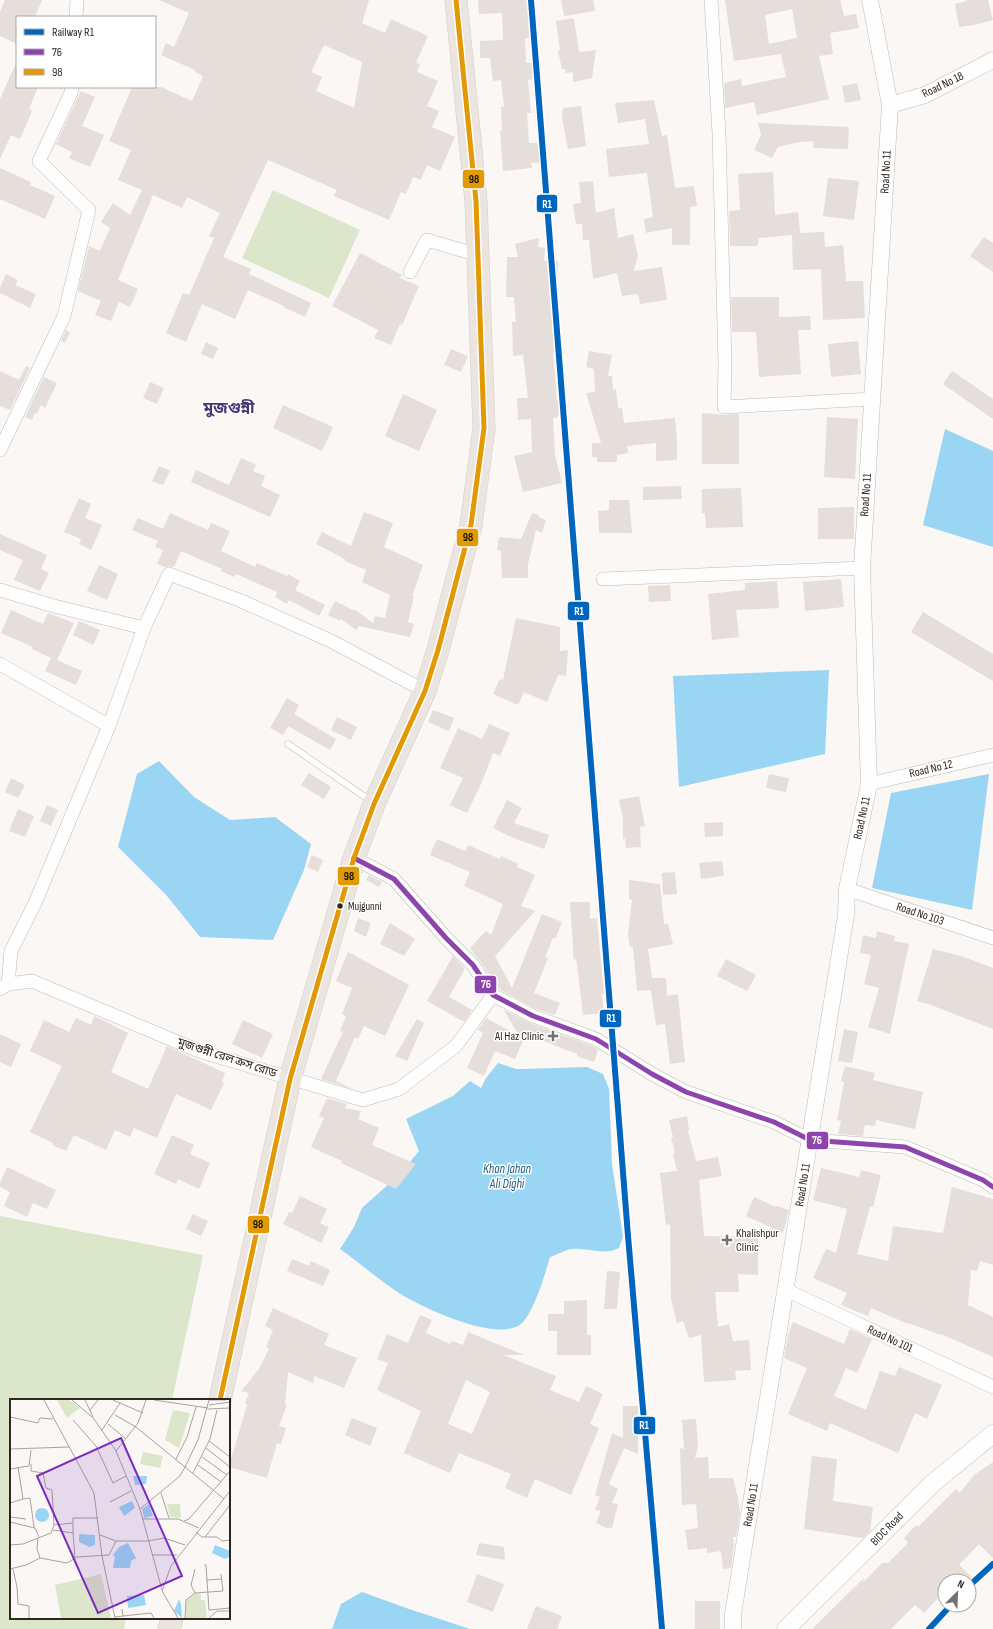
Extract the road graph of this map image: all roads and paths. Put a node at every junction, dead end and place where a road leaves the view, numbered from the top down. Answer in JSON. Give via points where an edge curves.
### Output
{"nodes":[{"id":1,"x":77,"y":0,"type":"edge"},
{"id":2,"x":456,"y":0,"type":"edge"},
{"id":3,"x":711,"y":0,"type":"edge"},
{"id":4,"x":870,"y":0,"type":"edge"},
{"id":5,"x":76,"y":16,"type":"edge"},
{"id":6,"x":993,"y":60,"type":"edge"},
{"id":7,"x":72,"y":88,"type":"edge"},
{"id":8,"x":890,"y":105,"type":"junction"},
{"id":9,"x":478,"y":255,"type":"junction"},
{"id":10,"x":410,"y":272,"type":"dead end"},
{"id":11,"x":872,"y":399,"type":"junction"},
{"id":12,"x":0,"y":450,"type":"edge"},
{"id":13,"x":862,"y":568,"type":"junction"},
{"id":14,"x":603,"y":579,"type":"dead end"},
{"id":15,"x":0,"y":590,"type":"edge"},
{"id":16,"x":144,"y":628,"type":"junction"},
{"id":17,"x":0,"y":664,"type":"edge"},
{"id":18,"x":425,"y":691,"type":"junction"},
{"id":19,"x":109,"y":726,"type":"junction"},
{"id":20,"x":288,"y":744,"type":"dead end"},
{"id":21,"x":993,"y":755,"type":"edge"},
{"id":22,"x":869,"y":784,"type":"junction"},
{"id":23,"x":374,"y":804,"type":"junction"},
{"id":24,"x":354,"y":858,"type":"junction"},
{"id":25,"x":847,"y":889,"type":"junction"},
{"id":26,"x":993,"y":938,"type":"edge"},
{"id":27,"x":4,"y":986,"type":"edge"},
{"id":28,"x":493,"y":995,"type":"junction"},
{"id":29,"x":290,"y":1078,"type":"junction"},
{"id":30,"x":810,"y":1140,"type":"junction"},
{"id":31,"x":993,"y":1187,"type":"edge"},
{"id":32,"x":786,"y":1290,"type":"junction"},
{"id":33,"x":993,"y":1387,"type":"edge"},
{"id":34,"x":220,"y":1399,"type":"edge"},
{"id":35,"x":993,"y":1434,"type":"edge"},
{"id":36,"x":172,"y":1619,"type":"edge"},
{"id":37,"x":170,"y":1629,"type":"edge"},
{"id":38,"x":733,"y":1629,"type":"edge"},
{"id":39,"x":786,"y":1629,"type":"edge"}],
"edges":[{"from":1,"to":5,"type":"street"},
{"from":2,"to":9,"type":"highway","via":[[476,201]]},
{"from":3,"to":11,"type":"street","via":[[719,133],[724,407]]},
{"from":4,"to":8,"type":"street","name":"Road No 11"},
{"from":6,"to":8,"type":"street","name":"Road No 18","via":[[925,95]]},
{"from":7,"to":12,"type":"street","via":[[39,161],[89,210],[64,316]]},
{"from":8,"to":11,"type":"street","name":"Road No 11"},
{"from":9,"to":10,"type":"street","via":[[427,240]]},
{"from":9,"to":18,"type":"highway","via":[[484,428],[471,525]]},
{"from":11,"to":13,"type":"street","name":"Road No 11"},
{"from":13,"to":14,"type":"street"},
{"from":13,"to":22,"type":"street","name":"Road No 11"},
{"from":15,"to":16,"type":"street"},
{"from":16,"to":18,"type":"street","via":[[169,574],[239,600],[317,635]]},
{"from":16,"to":19,"type":"street"},
{"from":17,"to":19,"type":"street"},
{"from":18,"to":23,"type":"highway"},
{"from":19,"to":27,"type":"street","via":[[35,902],[11,951]]},
{"from":20,"to":23,"type":"lane"},
{"from":21,"to":22,"type":"street","name":"Road No 12"},
{"from":22,"to":25,"type":"street","name":"Road No 11"},
{"from":23,"to":24,"type":"highway"},
{"from":24,"to":28,"type":"street","via":[[394,879],[473,965]]},
{"from":24,"to":29,"type":"highway"},
{"from":25,"to":26,"type":"street","name":"Road No 103"},
{"from":25,"to":30,"type":"street","name":"Road No 11","via":[[846,915]]},
{"from":27,"to":29,"type":"street","name":"মুজগুন্নী রেল ক্রস রোড","via":[[32,981],[199,1052]]},
{"from":28,"to":29,"type":"street","name":"মুজগুন্নী রেল ক্রস রোড","via":[[456,1046],[399,1089],[364,1100]]},
{"from":28,"to":30,"type":"street","via":[[533,1016],[596,1038],[652,1074],[686,1092],[774,1122]]},
{"from":29,"to":34,"type":"highway"},
{"from":30,"to":31,"type":"street","via":[[905,1147],[983,1180]]},
{"from":30,"to":32,"type":"street","name":"Road No 11"},
{"from":32,"to":33,"type":"street","name":"Road No 101"},
{"from":32,"to":38,"type":"street","name":"Road No 11","via":[[734,1606]]},
{"from":35,"to":39,"type":"main road","name":"BIDC Road","via":[[932,1483]]},
{"from":36,"to":37,"type":"highway"}]}
